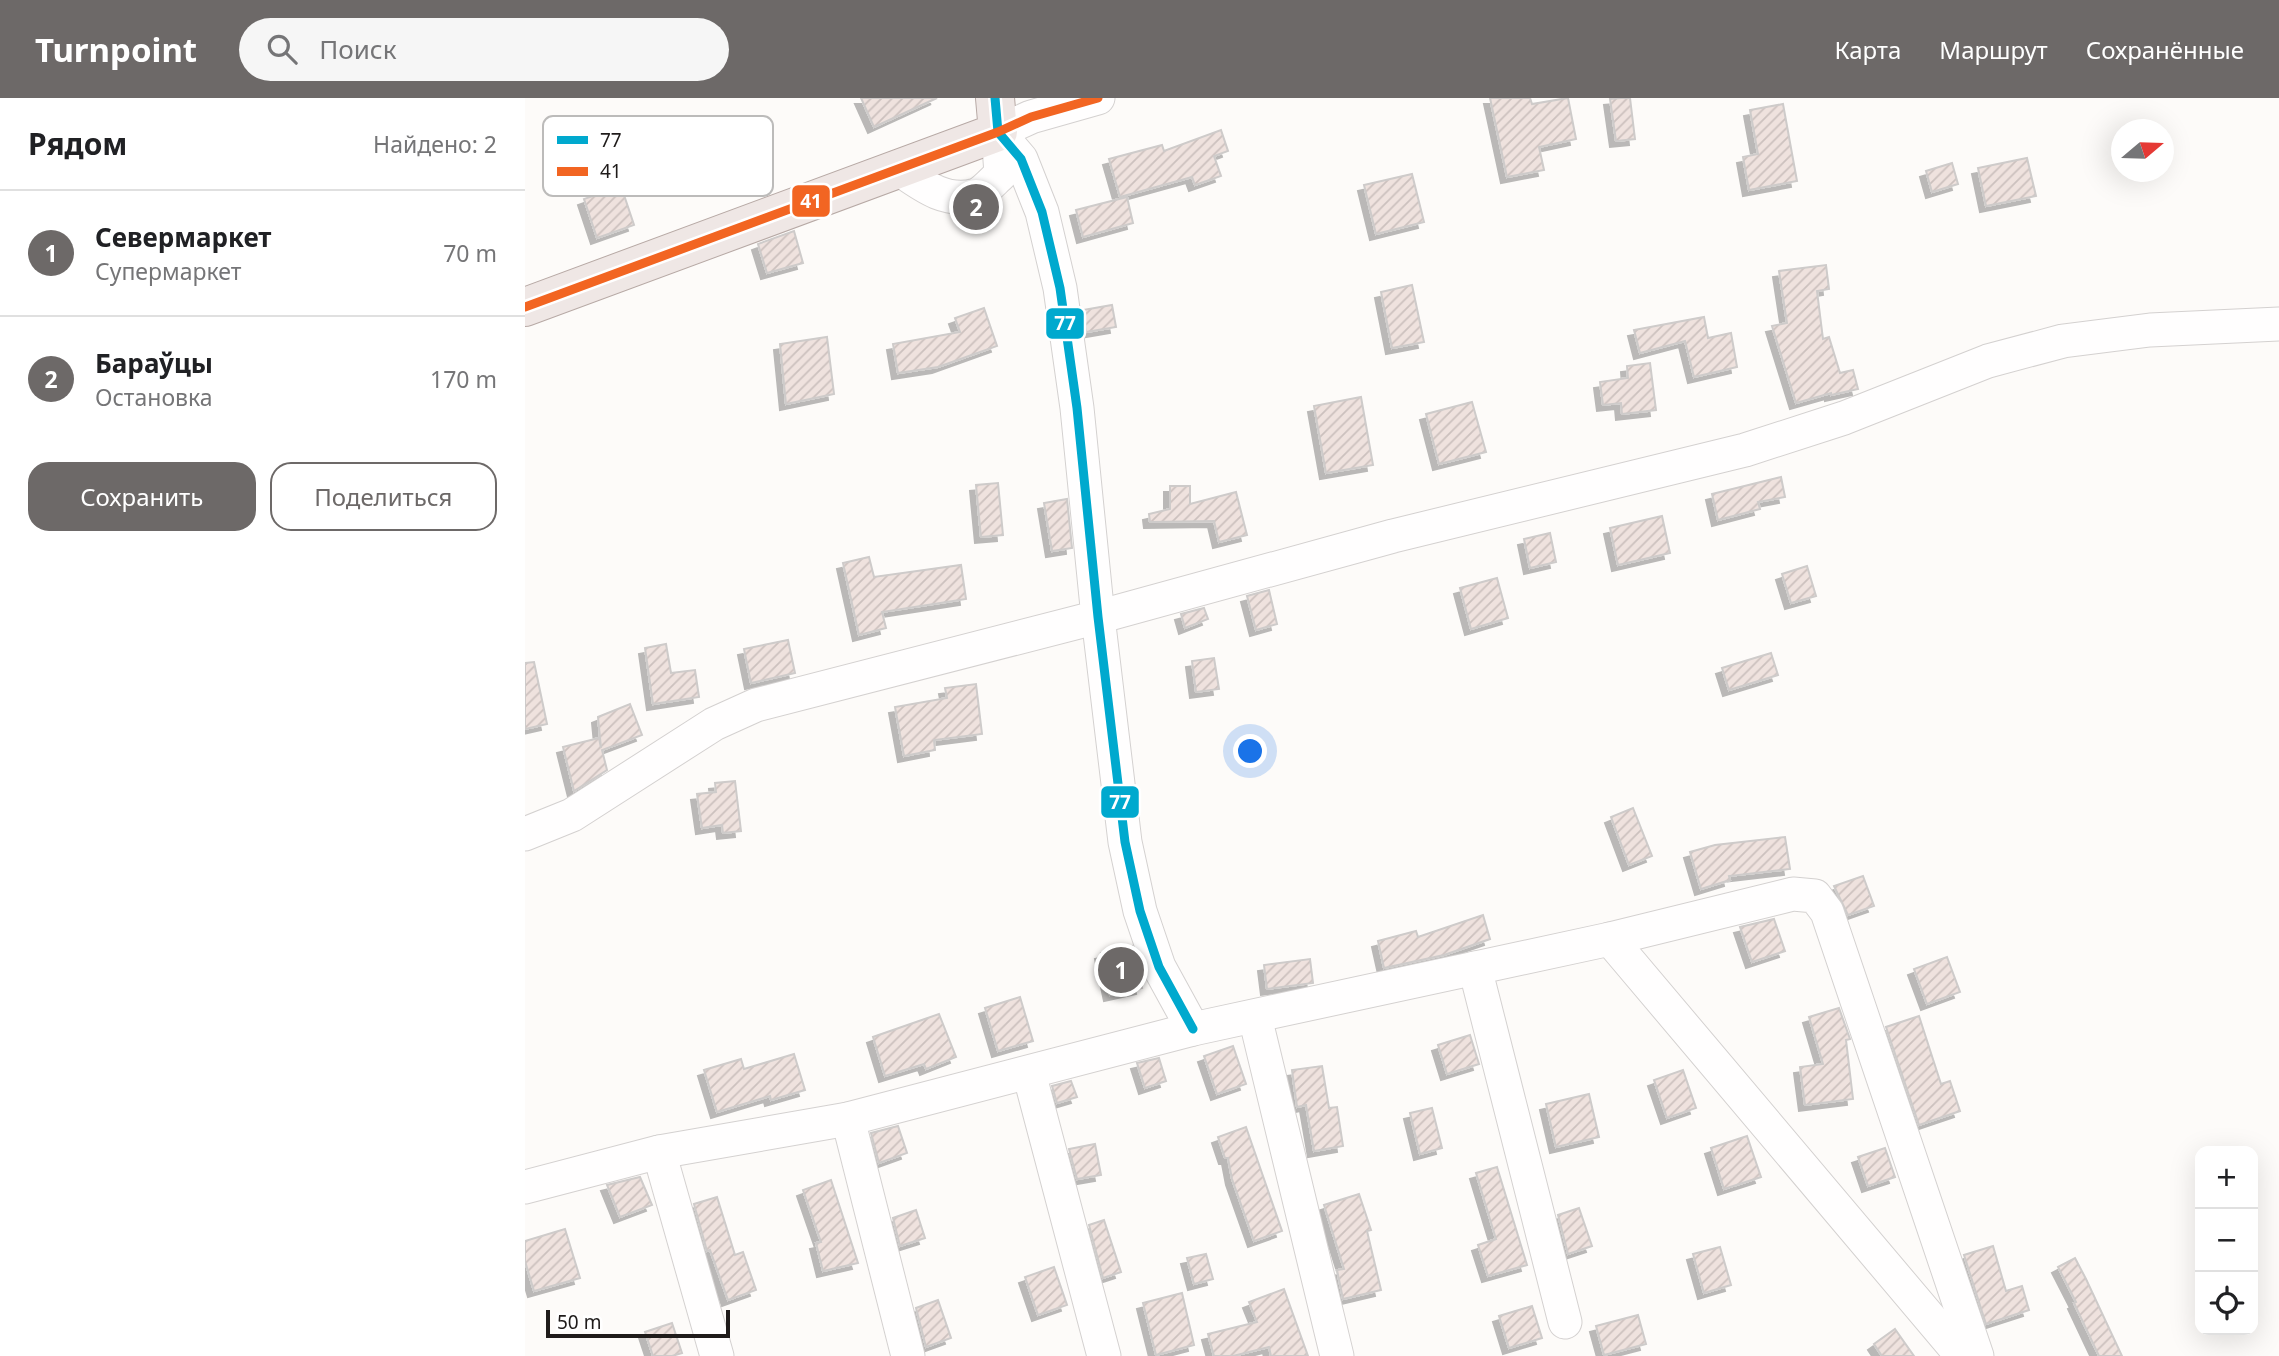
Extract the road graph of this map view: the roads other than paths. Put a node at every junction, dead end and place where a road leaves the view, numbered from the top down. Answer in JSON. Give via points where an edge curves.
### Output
{"nodes":[{"id":1,"x":1098,"y":98,"type":"edge"},
{"id":2,"x":997,"y":115,"type":"edge"},
{"id":3,"x":899,"y":169,"type":"junction"},
{"id":4,"x":525,"y":307,"type":"edge"},
{"id":5,"x":2279,"y":324,"type":"edge"},
{"id":6,"x":1098,"y":618,"type":"junction"},
{"id":7,"x":525,"y":834,"type":"edge"},
{"id":8,"x":1610,"y":939,"type":"junction"},
{"id":9,"x":1475,"y":968,"type":"junction"},
{"id":10,"x":1255,"y":1017,"type":"junction"},
{"id":11,"x":1193,"y":1029,"type":"junction"},
{"id":12,"x":1028,"y":1073,"type":"junction"},
{"id":13,"x":848,"y":1119,"type":"junction"},
{"id":14,"x":659,"y":1152,"type":"junction"},
{"id":15,"x":525,"y":1187,"type":"edge"},
{"id":16,"x":1565,"y":1322,"type":"dead end"},
{"id":17,"x":717,"y":1356,"type":"edge"},
{"id":18,"x":908,"y":1356,"type":"edge"},
{"id":19,"x":1104,"y":1356,"type":"edge"},
{"id":20,"x":1338,"y":1356,"type":"edge"},
{"id":21,"x":1962,"y":1356,"type":"edge"},
{"id":22,"x":1976,"y":1356,"type":"edge"}],
"edges":[{"from":1,"to":2,"type":"street","via":[[1031,117]]},
{"from":2,"to":3,"type":"main road"},
{"from":2,"to":3,"type":"street","via":[[1001,174],[977,194],[951,197]]},
{"from":2,"to":6,"type":"street","via":[[1042,212],[1060,288]]},
{"from":3,"to":4,"type":"main road"},
{"from":5,"to":6,"type":"street","via":[[2150,330],[2063,341],[1988,361],[1844,418],[1745,450],[1393,536]]},
{"from":6,"to":7,"type":"street","via":[[756,705],[714,724],[572,814]]},
{"from":6,"to":11,"type":"street","via":[[1125,842],[1140,911],[1159,967]]},
{"from":8,"to":9,"type":"street"},
{"from":8,"to":21,"type":"street"},
{"from":8,"to":22,"type":"street","via":[[1793,894],[1815,896],[1827,912]]},
{"from":9,"to":10,"type":"street"},
{"from":9,"to":16,"type":"street"},
{"from":10,"to":11,"type":"street"},
{"from":10,"to":20,"type":"street"},
{"from":11,"to":12,"type":"street"},
{"from":12,"to":13,"type":"street"},
{"from":12,"to":19,"type":"street"},
{"from":13,"to":14,"type":"street"},
{"from":13,"to":18,"type":"street"},
{"from":14,"to":15,"type":"street"},
{"from":14,"to":17,"type":"street"}]}
